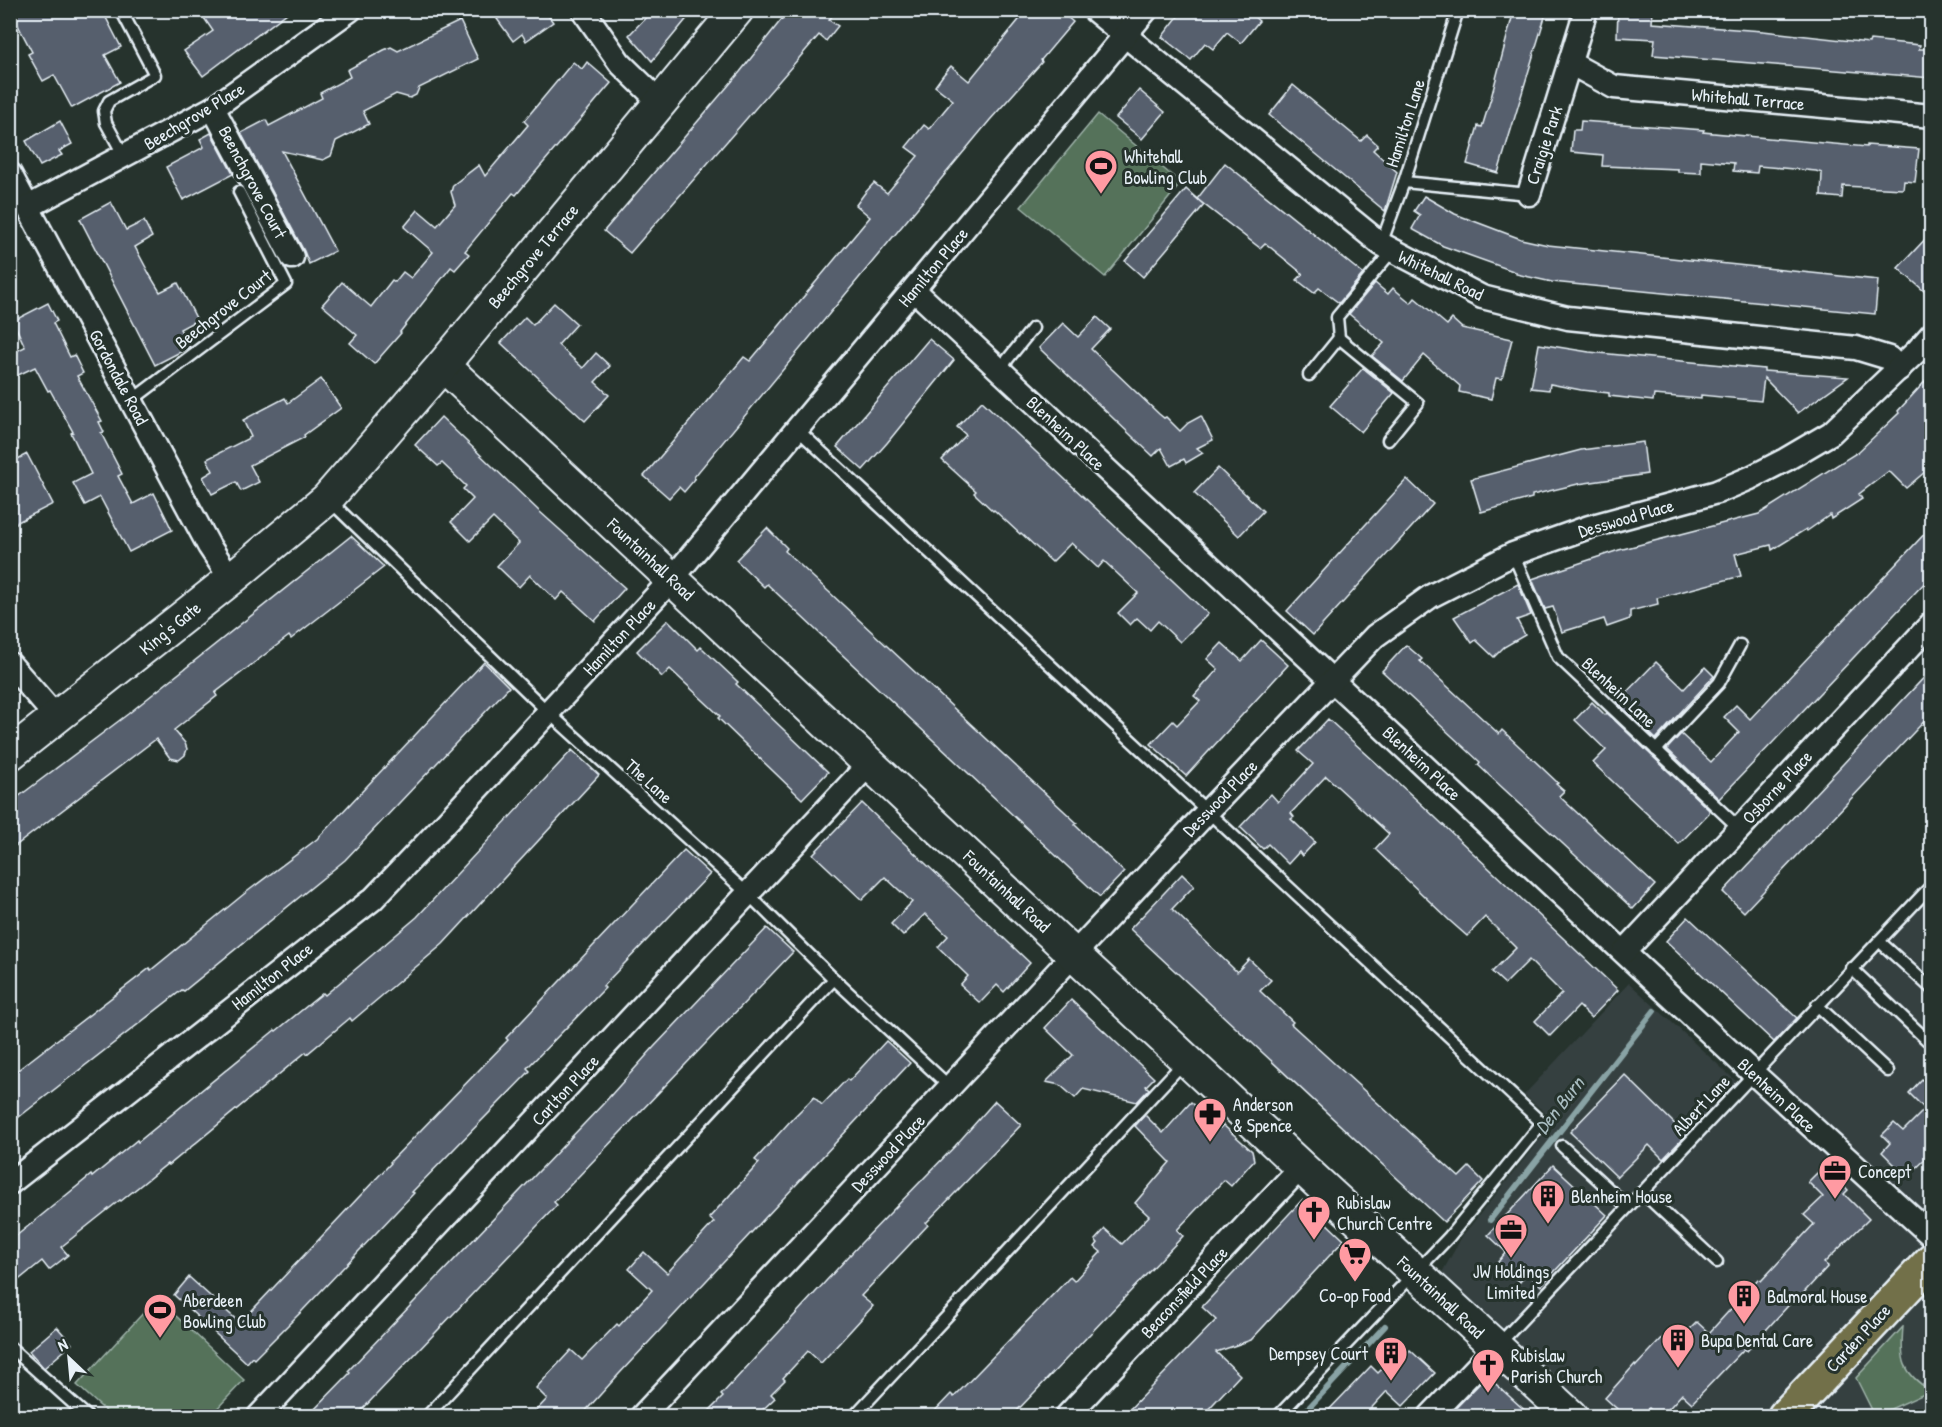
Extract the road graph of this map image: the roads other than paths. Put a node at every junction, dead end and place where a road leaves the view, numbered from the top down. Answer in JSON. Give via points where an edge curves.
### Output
{"nodes":[{"id":1,"x":121,"y":10,"type":"edge"},
{"id":2,"x":351,"y":10,"type":"edge"},
{"id":3,"x":583,"y":10,"type":"edge"},
{"id":4,"x":737,"y":10,"type":"edge"},
{"id":5,"x":1094,"y":10,"type":"edge"},
{"id":6,"x":1146,"y":10,"type":"edge"},
{"id":7,"x":1458,"y":10,"type":"edge"},
{"id":8,"x":1586,"y":10,"type":"edge"},
{"id":9,"x":1125,"y":36,"type":"junction"},
{"id":10,"x":1570,"y":63,"type":"junction"},
{"id":11,"x":660,"y":102,"type":"junction"},
{"id":12,"x":213,"y":108,"type":"junction"},
{"id":13,"x":1932,"y":116,"type":"edge"},
{"id":14,"x":124,"y":157,"type":"junction"},
{"id":15,"x":12,"y":180,"type":"edge"},
{"id":16,"x":1404,"y":182,"type":"junction"},
{"id":17,"x":238,"y":192,"type":"dead end"},
{"id":18,"x":1529,"y":194,"type":"joint"},
{"id":19,"x":28,"y":207,"type":"junction"},
{"id":20,"x":1387,"y":247,"type":"junction"},
{"id":21,"x":292,"y":256,"type":"dead end"},
{"id":22,"x":914,"y":290,"type":"junction"},
{"id":23,"x":1033,"y":328,"type":"dead end"},
{"id":24,"x":1339,"y":338,"type":"junction"},
{"id":25,"x":1927,"y":348,"type":"edge"},
{"id":26,"x":443,"y":365,"type":"junction"},
{"id":27,"x":1899,"y":369,"type":"junction"},
{"id":28,"x":999,"y":371,"type":"junction"},
{"id":29,"x":1309,"y":375,"type":"dead end"},
{"id":30,"x":131,"y":401,"type":"junction"},
{"id":31,"x":798,"y":430,"type":"junction"},
{"id":32,"x":1388,"y":440,"type":"dead end"},
{"id":33,"x":327,"y":499,"type":"junction"},
{"id":34,"x":1513,"y":555,"type":"junction"},
{"id":35,"x":231,"y":579,"type":"junction"},
{"id":36,"x":672,"y":579,"type":"junction"},
{"id":37,"x":1932,"y":623,"type":"edge"},
{"id":38,"x":1740,"y":645,"type":"dead end"},
{"id":39,"x":10,"y":664,"type":"edge"},
{"id":40,"x":1333,"y":681,"type":"junction"},
{"id":41,"x":549,"y":712,"type":"junction"},
{"id":42,"x":57,"y":718,"type":"junction"},
{"id":43,"x":1656,"y":750,"type":"junction"},
{"id":44,"x":10,"y":754,"type":"edge"},
{"id":45,"x":870,"y":763,"type":"junction"},
{"id":46,"x":1208,"y":810,"type":"junction"},
{"id":47,"x":1739,"y":828,"type":"junction"},
{"id":48,"x":1932,"y":885,"type":"edge"},
{"id":49,"x":748,"y":894,"type":"junction"},
{"id":50,"x":1879,"y":941,"type":"junction"},
{"id":51,"x":1624,"y":952,"type":"junction"},
{"id":52,"x":1075,"y":954,"type":"junction"},
{"id":53,"x":1851,"y":968,"type":"junction"},
{"id":54,"x":834,"y":979,"type":"junction"},
{"id":55,"x":1932,"y":989,"type":"edge"},
{"id":56,"x":1817,"y":1005,"type":"junction"},
{"id":57,"x":1927,"y":1040,"type":"dead end"},
{"id":58,"x":1187,"y":1059,"type":"junction"},
{"id":59,"x":1888,"y":1071,"type":"dead end"},
{"id":60,"x":1753,"y":1073,"type":"junction"},
{"id":61,"x":950,"y":1087,"type":"junction"},
{"id":62,"x":1562,"y":1146,"type":"dead end"},
{"id":63,"x":1301,"y":1167,"type":"junction"},
{"id":64,"x":10,"y":1183,"type":"edge"},
{"id":65,"x":1642,"y":1192,"type":"junction"},
{"id":66,"x":1628,"y":1207,"type":"junction"},
{"id":67,"x":1932,"y":1236,"type":"edge"},
{"id":68,"x":1932,"y":1260,"type":"edge"},
{"id":69,"x":1717,"y":1262,"type":"dead end"},
{"id":70,"x":1414,"y":1272,"type":"junction"},
{"id":71,"x":10,"y":1347,"type":"edge"},
{"id":72,"x":1496,"y":1348,"type":"junction"},
{"id":73,"x":87,"y":1416,"type":"edge"},
{"id":74,"x":259,"y":1416,"type":"edge"},
{"id":75,"x":427,"y":1416,"type":"edge"},
{"id":76,"x":642,"y":1416,"type":"edge"},
{"id":77,"x":854,"y":1416,"type":"edge"},
{"id":78,"x":1067,"y":1416,"type":"edge"},
{"id":79,"x":1278,"y":1416,"type":"edge"},
{"id":80,"x":1430,"y":1416,"type":"edge"},
{"id":81,"x":1570,"y":1416,"type":"edge"},
{"id":82,"x":1785,"y":1416,"type":"edge"}],
"edges":[{"from":1,"to":14,"type":"lane","via":[[155,75],[110,101],[104,111]]},
{"from":2,"to":12,"type":"street","name":"Beechgrove Place"},
{"from":3,"to":11,"type":"street","via":[[620,63]]},
{"from":4,"to":11,"type":"street","name":"Beechgrove Terrace"},
{"from":5,"to":9,"type":"street","name":"Whitehall Road"},
{"from":6,"to":9,"type":"street","name":"Hamilton Place"},
{"from":7,"to":16,"type":"lane","name":"Hamilton Lane"},
{"from":8,"to":10,"type":"street","name":"Craigie Park"},
{"from":9,"to":20,"type":"street","name":"Whitehall Road"},
{"from":9,"to":22,"type":"street","name":"Hamilton Place"},
{"from":10,"to":13,"type":"street","name":"Whitehall Terrace","via":[[1614,87]]},
{"from":10,"to":18,"type":"street","name":"Craigie Park"},
{"from":11,"to":26,"type":"street","name":"Beechgrove Terrace"},
{"from":12,"to":14,"type":"street","name":"Beechgrove Place"},
{"from":12,"to":21,"type":"street","name":"Beenchgrove Court"},
{"from":14,"to":19,"type":"street","name":"Beechgrove Place"},
{"from":15,"to":19,"type":"street","name":"Gordondale Road"},
{"from":16,"to":18,"type":"lane","name":"Craigie Park"},
{"from":16,"to":20,"type":"lane","name":"Hamilton Lane"},
{"from":17,"to":30,"type":"lane","name":"Beechgrove Court","via":[[286,284]]},
{"from":19,"to":30,"type":"street","name":"Gordondale Road"},
{"from":20,"to":24,"type":"lane","name":"Hamilton Lane","via":[[1337,317]]},
{"from":20,"to":27,"type":"street","name":"Whitehall Road","via":[[1482,297],[1568,318],[1856,348],[1889,358]]},
{"from":22,"to":28,"type":"street","name":"Blenheim Place"},
{"from":22,"to":31,"type":"street","name":"Hamilton Place"},
{"from":23,"to":28,"type":"lane"},
{"from":24,"to":29,"type":"lane"},
{"from":24,"to":32,"type":"lane","via":[[1418,403]]},
{"from":25,"to":27,"type":"street","name":"Desswood Place"},
{"from":26,"to":33,"type":"street","name":"Beechgrove Terrace"},
{"from":26,"to":36,"type":"street","name":"Fountainhall Road"},
{"from":27,"to":34,"type":"street","name":"Desswood Place","via":[[1831,433],[1750,478],[1718,492],[1589,527]]},
{"from":28,"to":40,"type":"street","name":"Blenheim Place"},
{"from":30,"to":35,"type":"street","name":"Gordondale Road","via":[[209,546]]},
{"from":31,"to":36,"type":"street","name":"Hamilton Place"},
{"from":31,"to":46,"type":"lane"},
{"from":33,"to":35,"type":"street","name":"King's Gate"},
{"from":33,"to":41,"type":"lane","name":"The Lane"},
{"from":34,"to":40,"type":"street","name":"Desswood Place","via":[[1431,596],[1376,636]]},
{"from":34,"to":43,"type":"lane","name":"Blenheim Lane","via":[[1558,657]]},
{"from":35,"to":42,"type":"street","name":"King's Gate"},
{"from":36,"to":41,"type":"street","name":"Hamilton Place"},
{"from":36,"to":45,"type":"street","name":"Fountainhall Road"},
{"from":37,"to":47,"type":"street","name":"Osborne Place"},
{"from":38,"to":43,"type":"lane","via":[[1719,683]]},
{"from":39,"to":42,"type":"street"},
{"from":40,"to":46,"type":"street","name":"Desswood Place"},
{"from":40,"to":51,"type":"street","name":"Blenheim Place"},
{"from":41,"to":49,"type":"lane","name":"The Lane"},
{"from":41,"to":64,"type":"street","name":"Hamilton Place","via":[[372,898]]},
{"from":42,"to":44,"type":"street","name":"King's Gate"},
{"from":43,"to":47,"type":"lane","name":"Blenheim Lane"},
{"from":45,"to":49,"type":"street","name":"Carlton Place"},
{"from":45,"to":52,"type":"street","name":"Fountainhall Road"},
{"from":46,"to":52,"type":"street","name":"Desswood Place"},
{"from":46,"to":70,"type":"lane","via":[[1542,1123],[1449,1237]]},
{"from":47,"to":51,"type":"street","name":"Osborne Place"},
{"from":48,"to":50,"type":"lane","name":"Albert Lane"},
{"from":49,"to":54,"type":"lane","name":"The Lane"},
{"from":49,"to":74,"type":"street","name":"Carlton Place"},
{"from":50,"to":53,"type":"lane","name":"Albert Lane"},
{"from":50,"to":55,"type":"lane"},
{"from":51,"to":60,"type":"street","name":"Blenheim Place"},
{"from":52,"to":58,"type":"street","name":"Fountainhall Road"},
{"from":52,"to":61,"type":"street","name":"Desswood Place"},
{"from":53,"to":56,"type":"lane","name":"Albert Lane"},
{"from":53,"to":57,"type":"lane"},
{"from":54,"to":61,"type":"lane","name":"The Lane"},
{"from":54,"to":75,"type":"lane"},
{"from":56,"to":59,"type":"lane"},
{"from":56,"to":60,"type":"lane","name":"Albert Lane"},
{"from":58,"to":63,"type":"street","name":"Fountainhall Road"},
{"from":58,"to":77,"type":"lane"},
{"from":60,"to":65,"type":"lane","name":"Albert Lane"},
{"from":60,"to":67,"type":"street","name":"Blenheim Place"},
{"from":61,"to":76,"type":"street","name":"Desswood Place"},
{"from":62,"to":66,"type":"lane"},
{"from":63,"to":70,"type":"street","name":"Fountainhall Road"},
{"from":63,"to":78,"type":"street","name":"Beaconsfield Place"},
{"from":65,"to":66,"type":"lane","name":"Albert Lane"},
{"from":65,"to":69,"type":"lane"},
{"from":66,"to":72,"type":"lane","name":"Albert Lane"},
{"from":68,"to":82,"type":"main road","name":"Carden Place"},
{"from":70,"to":72,"type":"street","name":"Fountainhall Road"},
{"from":70,"to":79,"type":"lane"},
{"from":71,"to":73,"type":"lane"},
{"from":72,"to":80,"type":"street"},
{"from":72,"to":81,"type":"street","name":"Fountainhall Road"}]}
